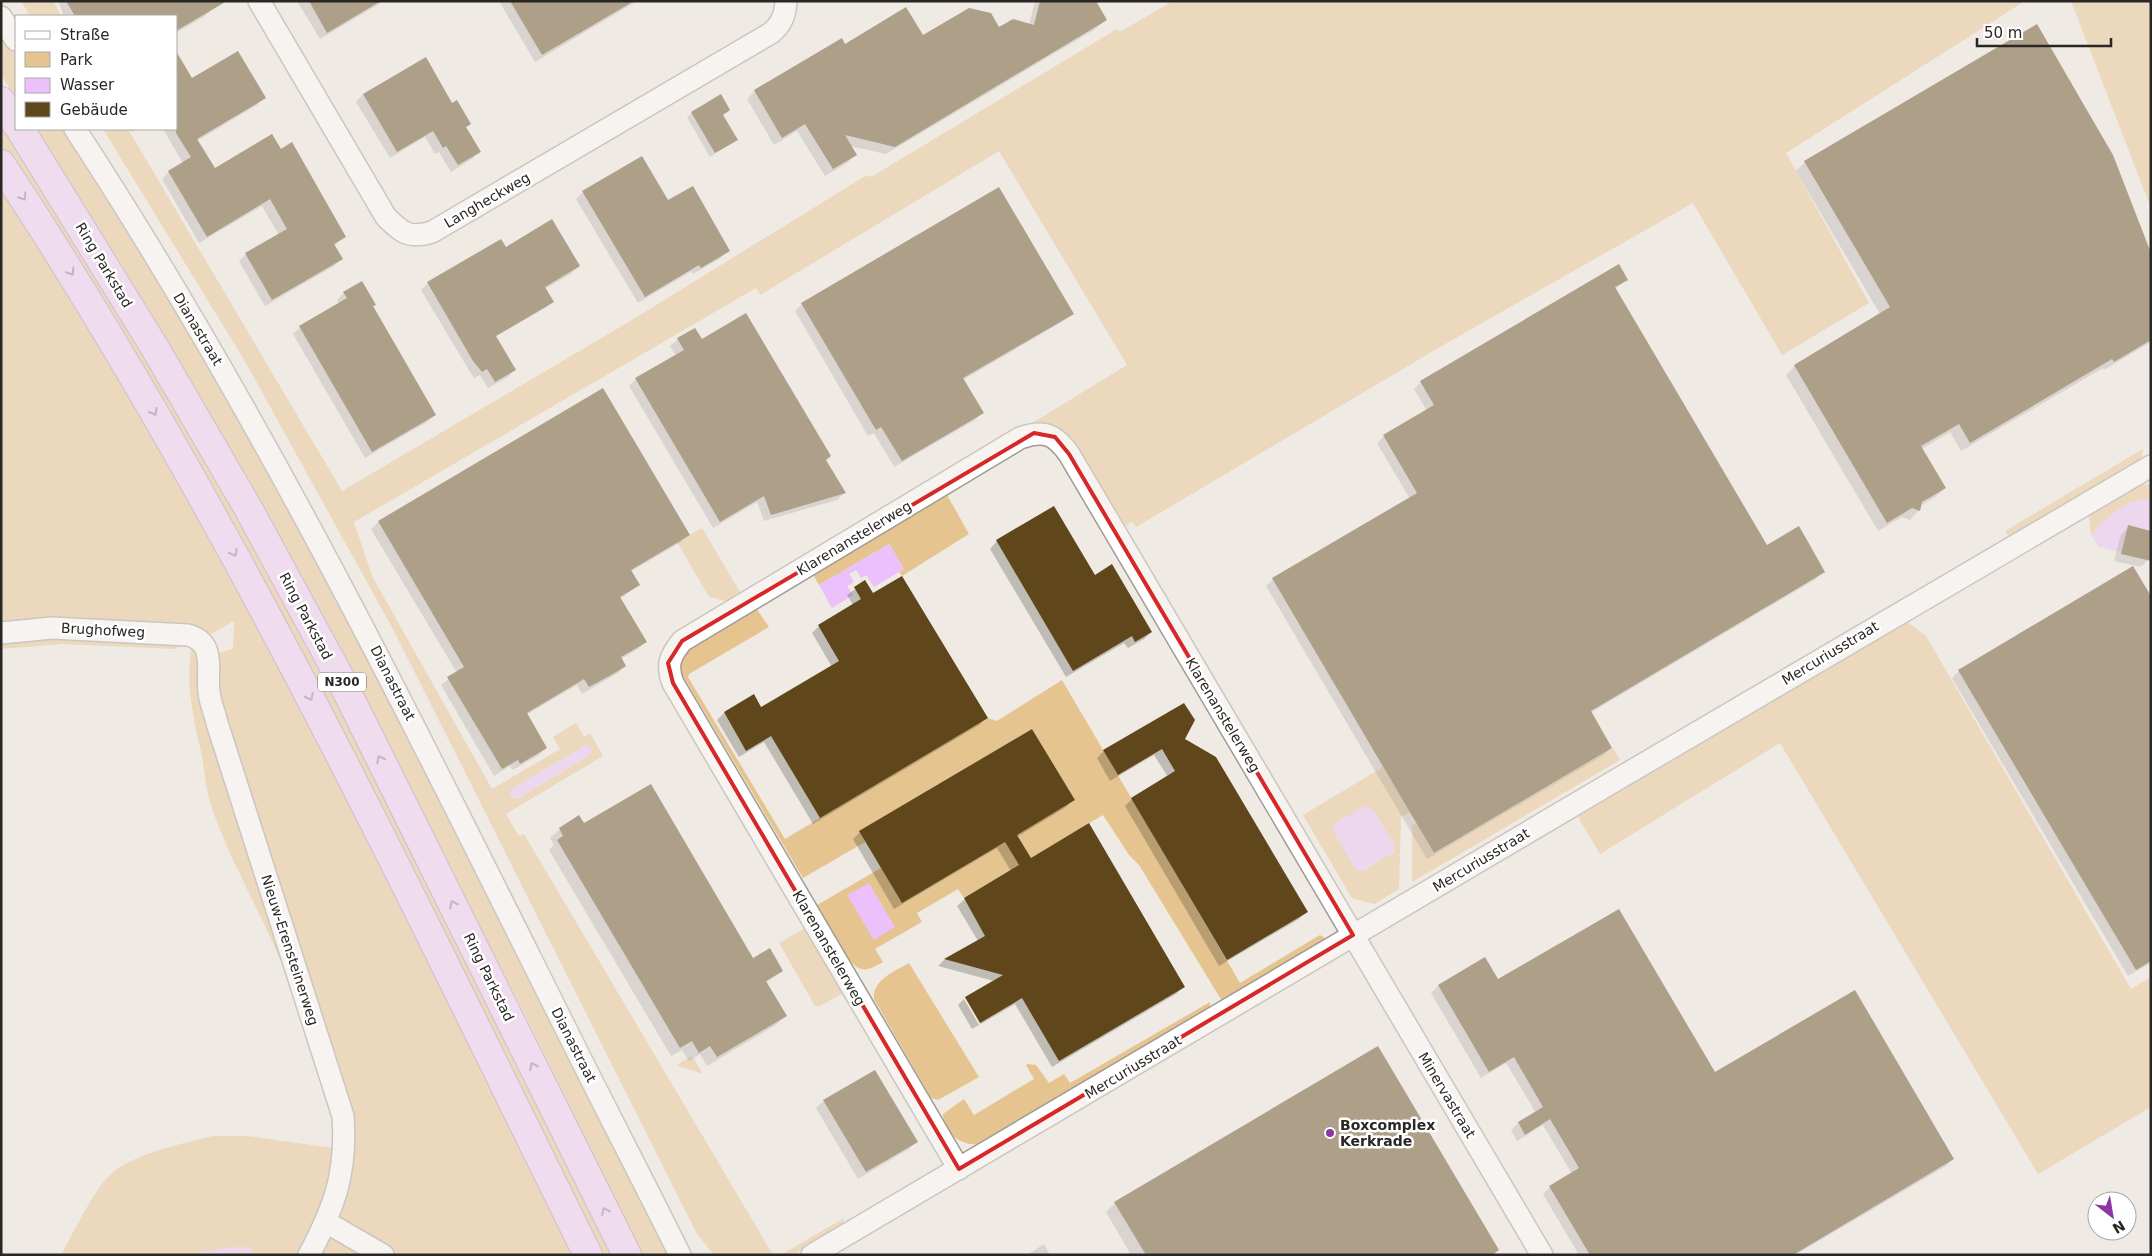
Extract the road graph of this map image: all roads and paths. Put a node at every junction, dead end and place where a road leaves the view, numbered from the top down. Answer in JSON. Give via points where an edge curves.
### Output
{"nodes":[{"id":1,"x":259,"y":1,"type":"edge"},
{"id":2,"x":786,"y":1,"type":"edge"},
{"id":3,"x":1,"y":17,"type":"edge"},
{"id":4,"x":15,"y":38,"type":"edge"},
{"id":5,"x":1,"y":101,"type":"edge"},
{"id":6,"x":15,"y":122,"type":"edge"},
{"id":7,"x":21,"y":130,"type":"edge"},
{"id":8,"x":76,"y":130,"type":"edge"},
{"id":9,"x":1,"y":164,"type":"edge"},
{"id":10,"x":2151,"y":466,"type":"edge"},
{"id":11,"x":1,"y":632,"type":"edge"},
{"id":12,"x":203,"y":643,"type":"joint"},
{"id":13,"x":1353,"y":935,"type":"junction"},
{"id":14,"x":959,"y":1169,"type":"junction"},
{"id":15,"x":326,"y":1222,"type":"junction"},
{"id":16,"x":309,"y":1255,"type":"edge"},
{"id":17,"x":383,"y":1255,"type":"edge"},
{"id":18,"x":588,"y":1255,"type":"edge"},
{"id":19,"x":627,"y":1255,"type":"edge"},
{"id":20,"x":680,"y":1255,"type":"edge"},
{"id":21,"x":812,"y":1255,"type":"edge"},
{"id":22,"x":1542,"y":1255,"type":"edge"}],
"edges":[{"from":1,"to":2,"type":"street","name":"Langheckweg","via":[[386,217],[398,229],[420,236],[432,232],[771,33],[780,26]]},
{"from":3,"to":4,"type":"street"},
{"from":5,"to":6,"type":"highway"},
{"from":19,"to":7,"type":"highway","name":"Ring Parkstad","number":"N300","one_way":true,"via":[[325,651],[248,508],[155,348]]},
{"from":8,"to":20,"type":"street","name":"Dianastraat","via":[[269,450],[379,656]]},
{"from":9,"to":18,"type":"highway","number":"N300","one_way":true,"via":[[74,277],[220,527],[387,848]]},
{"from":10,"to":13,"type":"street","name":"Mercuriusstraat"},
{"from":11,"to":12,"type":"street","name":"Brughofweg","via":[[52,628],[120,631],[188,635]]},
{"from":12,"to":15,"type":"street","name":"Nieuw-Erensteinerweg","via":[[209,655],[209,693],[343,1116],[342,1175]]},
{"from":13,"to":14,"type":"street","name":"Mercuriusstraat"},
{"from":13,"to":14,"type":"street","name":"Klarenanstelerweg","via":[[1069,454],[1054,437],[1044,434],[1034,433],[1012,444],[682,641],[668,663],[674,683]]},
{"from":13,"to":22,"type":"street","name":"Minervastraat"},
{"from":14,"to":21,"type":"street","name":"Mercuriusstraat"},
{"from":15,"to":16,"type":"street","name":"Nieuw-Erensteinerweg"},
{"from":15,"to":17,"type":"street"}]}
